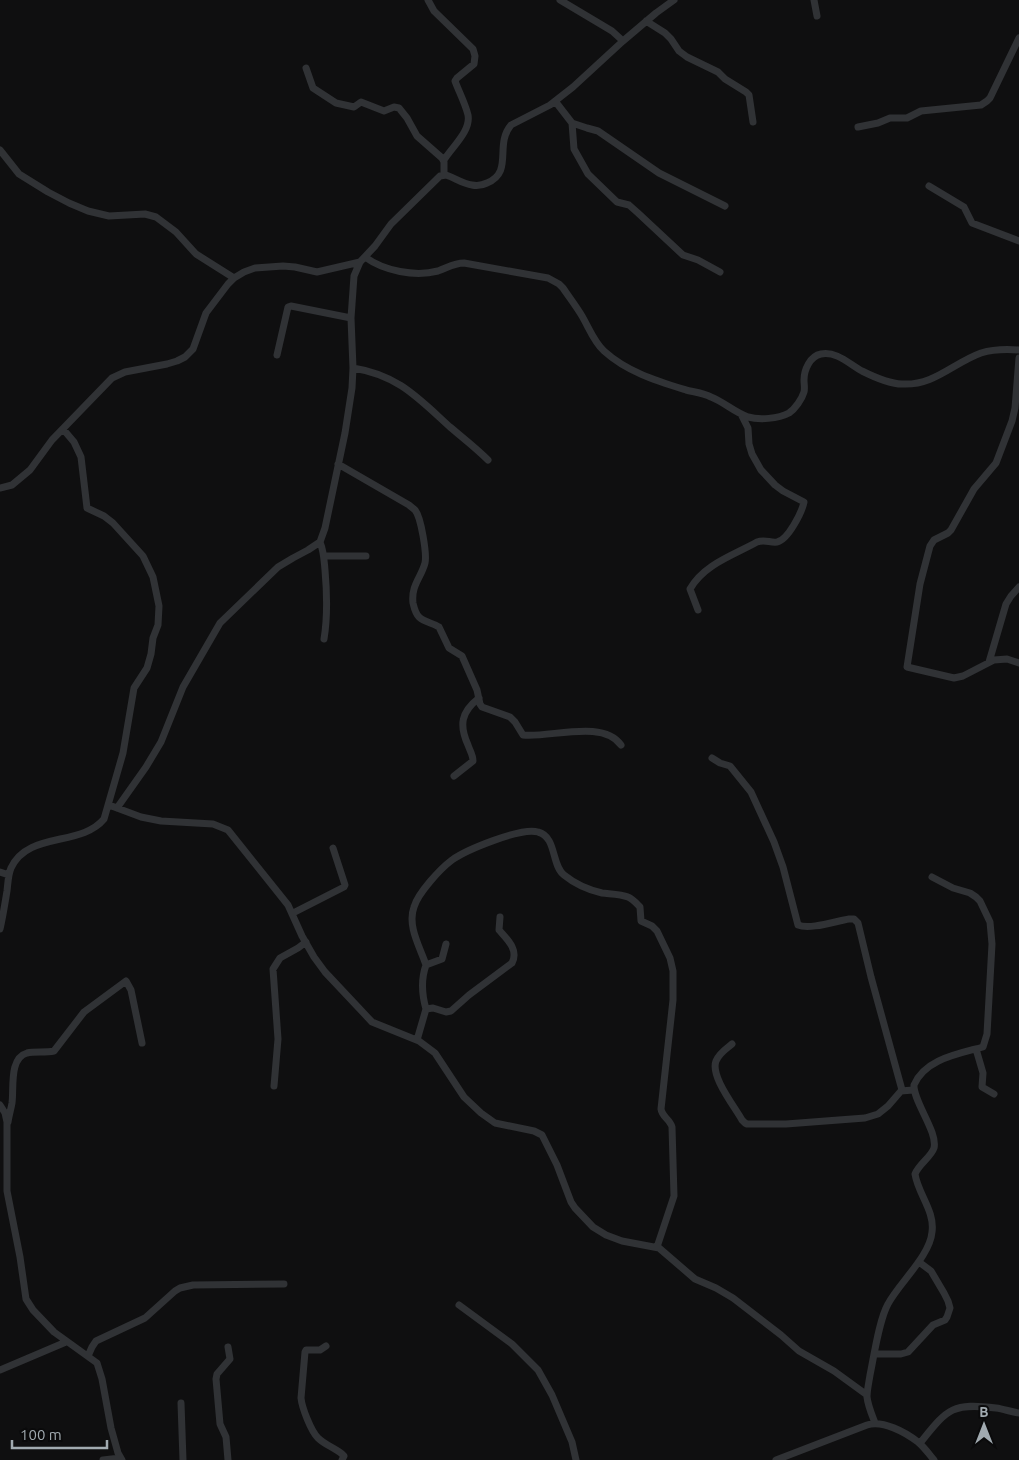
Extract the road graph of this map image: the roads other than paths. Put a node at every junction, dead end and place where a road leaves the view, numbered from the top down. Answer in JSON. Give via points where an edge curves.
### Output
{"nodes":[{"id":1,"x":428,"y":0,"type":"edge"},
{"id":2,"x":560,"y":0,"type":"edge"},
{"id":3,"x":674,"y":0,"type":"edge"},
{"id":4,"x":814,"y":0,"type":"edge"},
{"id":5,"x":817,"y":16,"type":"dead end"},
{"id":6,"x":646,"y":21,"type":"junction"},
{"id":7,"x":1019,"y":38,"type":"edge"},
{"id":8,"x":623,"y":41,"type":"junction"},
{"id":9,"x":306,"y":68,"type":"dead end"},
{"id":10,"x":555,"y":100,"type":"junction"},
{"id":11,"x":572,"y":122,"type":"junction"},
{"id":12,"x":753,"y":122,"type":"dead end"},
{"id":13,"x":858,"y":127,"type":"dead end"},
{"id":14,"x":0,"y":150,"type":"edge"},
{"id":15,"x":444,"y":160,"type":"junction"},
{"id":16,"x":444,"y":175,"type":"junction"},
{"id":17,"x":929,"y":186,"type":"dead end"},
{"id":18,"x":725,"y":206,"type":"dead end"},
{"id":19,"x":1019,"y":241,"type":"edge"},
{"id":20,"x":363,"y":260,"type":"junction"},
{"id":21,"x":720,"y":272,"type":"dead end"},
{"id":22,"x":234,"y":278,"type":"junction"},
{"id":23,"x":351,"y":318,"type":"junction"},
{"id":24,"x":1019,"y":350,"type":"edge"},
{"id":25,"x":276,"y":355,"type":"dead end"},
{"id":26,"x":1019,"y":358,"type":"edge"},
{"id":27,"x":353,"y":368,"type":"junction"},
{"id":28,"x":741,"y":413,"type":"junction"},
{"id":29,"x":63,"y":429,"type":"junction"},
{"id":30,"x":488,"y":460,"type":"dead end"},
{"id":31,"x":338,"y":464,"type":"junction"},
{"id":32,"x":0,"y":488,"type":"edge"},
{"id":33,"x":320,"y":542,"type":"junction"},
{"id":34,"x":324,"y":556,"type":"junction"},
{"id":35,"x":366,"y":556,"type":"dead end"},
{"id":36,"x":1019,"y":587,"type":"edge"},
{"id":37,"x":698,"y":610,"type":"dead end"},
{"id":38,"x":324,"y":639,"type":"dead end"},
{"id":39,"x":989,"y":662,"type":"junction"},
{"id":40,"x":1019,"y":663,"type":"edge"},
{"id":41,"x":479,"y":698,"type":"junction"},
{"id":42,"x":621,"y":745,"type":"dead end"},
{"id":43,"x":712,"y":758,"type":"dead end"},
{"id":44,"x":454,"y":776,"type":"dead end"},
{"id":45,"x":109,"y":805,"type":"junction"},
{"id":46,"x":117,"y":808,"type":"junction"},
{"id":47,"x":333,"y":848,"type":"dead end"},
{"id":48,"x":0,"y":872,"type":"edge"},
{"id":49,"x":9,"y":875,"type":"junction"},
{"id":50,"x":932,"y":877,"type":"dead end"},
{"id":51,"x":293,"y":913,"type":"junction"},
{"id":52,"x":500,"y":918,"type":"dead end"},
{"id":53,"x":0,"y":929,"type":"edge"},
{"id":54,"x":306,"y":942,"type":"junction"},
{"id":55,"x":446,"y":944,"type":"dead end"},
{"id":56,"x":426,"y":965,"type":"junction"},
{"id":57,"x":426,"y":1009,"type":"junction"},
{"id":58,"x":417,"y":1040,"type":"junction"},
{"id":59,"x":142,"y":1043,"type":"dead end"},
{"id":60,"x":732,"y":1044,"type":"dead end"},
{"id":61,"x":976,"y":1049,"type":"junction"},
{"id":62,"x":274,"y":1086,"type":"dead end"},
{"id":63,"x":902,"y":1090,"type":"junction"},
{"id":64,"x":913,"y":1090,"type":"junction"},
{"id":65,"x":994,"y":1094,"type":"dead end"},
{"id":66,"x":0,"y":1105,"type":"edge"},
{"id":67,"x":7,"y":1122,"type":"junction"},
{"id":68,"x":657,"y":1248,"type":"junction"},
{"id":69,"x":918,"y":1262,"type":"junction"},
{"id":70,"x":284,"y":1284,"type":"dead end"},
{"id":71,"x":459,"y":1305,"type":"dead end"},
{"id":72,"x":66,"y":1342,"type":"junction"},
{"id":73,"x":326,"y":1346,"type":"dead end"},
{"id":74,"x":228,"y":1347,"type":"dead end"},
{"id":75,"x":874,"y":1354,"type":"junction"},
{"id":76,"x":88,"y":1356,"type":"junction"},
{"id":77,"x":0,"y":1370,"type":"edge"},
{"id":78,"x":867,"y":1396,"type":"junction"},
{"id":79,"x":181,"y":1403,"type":"dead end"},
{"id":80,"x":1019,"y":1413,"type":"edge"},
{"id":81,"x":875,"y":1423,"type":"junction"},
{"id":82,"x":920,"y":1443,"type":"junction"},
{"id":83,"x":121,"y":1459,"type":"edge"},
{"id":84,"x":103,"y":1460,"type":"edge"},
{"id":85,"x":183,"y":1460,"type":"edge"},
{"id":86,"x":228,"y":1460,"type":"edge"},
{"id":87,"x":342,"y":1460,"type":"edge"},
{"id":88,"x":576,"y":1460,"type":"edge"},
{"id":89,"x":776,"y":1460,"type":"edge"},
{"id":90,"x":934,"y":1460,"type":"edge"}],
"edges":[{"from":1,"to":15,"type":"street","via":[[434,11],[470,45],[475,56],[474,64],[455,81],[468,116],[467,126]]},
{"from":2,"to":8,"type":"street"},
{"from":3,"to":6,"type":"street"},
{"from":4,"to":5,"type":"street"},
{"from":6,"to":8,"type":"street"},
{"from":6,"to":12,"type":"street","via":[[671,39],[688,58],[718,72],[746,92]]},
{"from":7,"to":13,"type":"street","via":[[985,103],[921,111],[907,118],[890,118]]},
{"from":8,"to":10,"type":"street"},
{"from":9,"to":15,"type":"street","via":[[313,88],[336,103],[354,107],[361,102],[384,111],[400,108],[417,136]]},
{"from":10,"to":11,"type":"street"},
{"from":10,"to":16,"type":"street","via":[[507,130],[503,140],[502,168],[494,180],[471,186]]},
{"from":11,"to":18,"type":"street","via":[[598,130],[659,173]]},
{"from":11,"to":21,"type":"street","via":[[574,149],[588,174],[618,202],[638,213],[683,255]]},
{"from":14,"to":22,"type":"street","via":[[19,174],[88,211],[109,216],[145,214],[156,217],[176,232],[196,254]]},
{"from":15,"to":16,"type":"street"},
{"from":16,"to":20,"type":"street","via":[[391,224]]},
{"from":17,"to":19,"type":"street","via":[[966,208],[972,223]]},
{"from":20,"to":22,"type":"street","via":[[317,272],[291,267],[255,268]]},
{"from":20,"to":23,"type":"street","via":[[354,276]]},
{"from":20,"to":28,"type":"street","via":[[415,273],[464,263],[548,278],[563,288],[596,342],[609,356],[643,375],[711,396]]},
{"from":22,"to":29,"type":"street","via":[[206,313],[189,353],[177,361],[125,372],[112,378]]},
{"from":23,"to":25,"type":"street","via":[[288,307]]},
{"from":23,"to":27,"type":"street"},
{"from":24,"to":28,"type":"street","via":[[981,353],[920,384],[884,380],[834,354],[821,354],[811,361],[805,374],[804,392],[789,412],[768,418],[752,418]]},
{"from":26,"to":39,"type":"street","via":[[1015,408],[996,463],[966,501],[951,530],[930,546],[920,584],[907,667],[954,678]]},
{"from":27,"to":30,"type":"street","via":[[404,386]]},
{"from":27,"to":31,"type":"street","via":[[348,418]]},
{"from":28,"to":37,"type":"street","via":[[748,428],[752,454],[761,470],[783,491],[804,502],[797,520],[783,539],[757,542],[702,574],[690,589]]},
{"from":29,"to":32,"type":"street","via":[[30,470],[16,483]]},
{"from":29,"to":45,"type":"street","via":[[81,457],[87,508],[113,523],[143,556],[153,577],[159,606],[158,625],[147,668],[134,688]]},
{"from":31,"to":33,"type":"street","via":[[326,528]]},
{"from":31,"to":41,"type":"street","via":[[415,510],[426,561],[413,590],[415,612],[424,621],[439,627],[449,648],[462,656]]},
{"from":33,"to":34,"type":"street"},
{"from":33,"to":46,"type":"street","via":[[278,567],[220,623],[182,687],[160,742]]},
{"from":34,"to":35,"type":"street"},
{"from":34,"to":38,"type":"street","via":[[327,612]]},
{"from":36,"to":39,"type":"street","via":[[1006,604]]},
{"from":39,"to":40,"type":"street","via":[[1003,659]]},
{"from":41,"to":42,"type":"street","via":[[482,707],[510,717],[523,734],[592,731],[609,734]]},
{"from":41,"to":44,"type":"street","via":[[468,709],[462,724],[473,761]]},
{"from":43,"to":63,"type":"street","via":[[730,766],[751,792],[783,867],[798,925],[812,926],[849,918],[858,923]]},
{"from":45,"to":46,"type":"street"},
{"from":45,"to":49,"type":"street","via":[[104,819],[95,828],[28,849],[17,858]]},
{"from":46,"to":51,"type":"street","via":[[156,820],[224,827]]},
{"from":47,"to":51,"type":"street","via":[[344,887]]},
{"from":48,"to":49,"type":"street"},
{"from":49,"to":53,"type":"street"},
{"from":50,"to":61,"type":"street","via":[[976,897],[990,922],[992,944],[987,1034],[983,1047]]},
{"from":51,"to":54,"type":"street"},
{"from":52,"to":57,"type":"street","via":[[499,930],[509,941],[514,960],[451,1011]]},
{"from":54,"to":58,"type":"street","via":[[325,972],[370,1020]]},
{"from":54,"to":62,"type":"street","via":[[280,958],[273,969],[278,1039]]},
{"from":55,"to":56,"type":"street","via":[[442,959]]},
{"from":56,"to":57,"type":"street","via":[[422,996]]},
{"from":56,"to":68,"type":"street","via":[[414,933],[413,908],[416,900],[452,860],[511,834],[540,832],[549,841],[559,869],[566,876],[589,889],[630,897],[640,907],[641,921],[657,931],[673,971],[667,1064],[660,1109],[672,1127],[674,1196]]},
{"from":57,"to":58,"type":"street"},
{"from":58,"to":68,"type":"street","via":[[434,1053],[481,1114],[495,1123],[534,1130],[542,1135],[571,1202],[593,1227],[622,1241]]},
{"from":59,"to":67,"type":"street","via":[[131,990],[126,981],[84,1012],[54,1051],[26,1053],[18,1059]]},
{"from":60,"to":63,"type":"street","via":[[714,1064],[719,1083],[744,1123],[786,1124],[865,1118],[878,1114]]},
{"from":61,"to":64,"type":"street","via":[[936,1062],[920,1075]]},
{"from":61,"to":65,"type":"street","via":[[983,1073],[982,1087]]},
{"from":63,"to":64,"type":"street"},
{"from":64,"to":69,"type":"street","via":[[934,1145],[915,1174],[933,1228],[930,1241]]},
{"from":66,"to":67,"type":"street"},
{"from":67,"to":72,"type":"street","via":[[6,1191],[26,1299],[43,1322]]},
{"from":68,"to":78,"type":"street","via":[[695,1279],[732,1298],[799,1351],[834,1371]]},
{"from":69,"to":75,"type":"street","via":[[887,1304]]},
{"from":69,"to":75,"type":"street","via":[[931,1271],[944,1293],[950,1308],[947,1317],[933,1325],[912,1350],[901,1354]]},
{"from":70,"to":76,"type":"street","via":[[180,1288],[145,1318],[96,1341]]},
{"from":71,"to":88,"type":"street","via":[[512,1344],[538,1370],[552,1394]]},
{"from":72,"to":76,"type":"street"},
{"from":72,"to":77,"type":"street"},
{"from":73,"to":87,"type":"street","via":[[304,1352],[301,1398],[305,1415],[319,1439],[342,1454]]},
{"from":74,"to":86,"type":"street","via":[[230,1359],[216,1379],[220,1424],[226,1436]]},
{"from":75,"to":78,"type":"street"},
{"from":76,"to":83,"type":"street","via":[[99,1368]]},
{"from":78,"to":81,"type":"street"},
{"from":79,"to":85,"type":"street"},
{"from":80,"to":82,"type":"street","via":[[974,1406],[951,1410]]},
{"from":81,"to":82,"type":"street","via":[[904,1433]]},
{"from":81,"to":89,"type":"street"},
{"from":82,"to":90,"type":"street"},
{"from":83,"to":84,"type":"street"}]}
